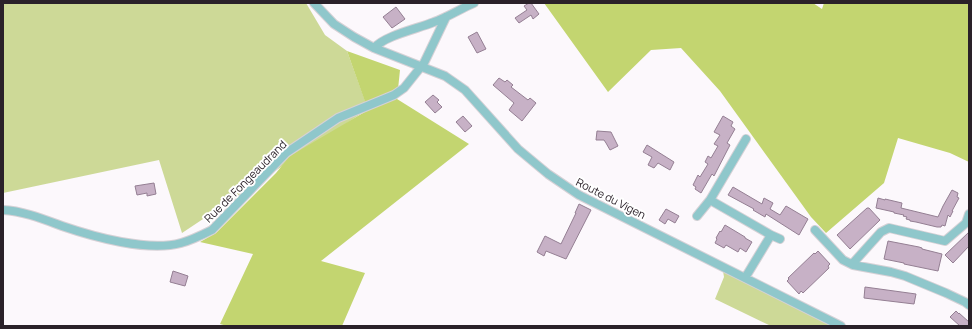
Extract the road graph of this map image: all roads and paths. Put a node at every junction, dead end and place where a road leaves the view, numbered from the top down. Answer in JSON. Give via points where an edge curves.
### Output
{"nodes":[{"id":1,"x":314,"y":3,"type":"edge"},
{"id":2,"x":474,"y":3,"type":"edge"},
{"id":3,"x":446,"y":17,"type":"junction"},
{"id":4,"x":374,"y":48,"type":"junction"},
{"id":5,"x":422,"y":66,"type":"junction"},
{"id":6,"x":746,"y":139,"type":"dead end"},
{"id":7,"x":710,"y":200,"type":"junction"},
{"id":8,"x":3,"y":210,"type":"edge"},
{"id":9,"x":969,"y":214,"type":"edge"},
{"id":10,"x":697,"y":216,"type":"dead end"},
{"id":11,"x":814,"y":230,"type":"dead end"},
{"id":12,"x":771,"y":235,"type":"junction"},
{"id":13,"x":780,"y":239,"type":"dead end"},
{"id":14,"x":853,"y":265,"type":"junction"},
{"id":15,"x":745,"y":278,"type":"junction"},
{"id":16,"x":969,"y":305,"type":"edge"},
{"id":17,"x":841,"y":326,"type":"edge"}],
"edges":[{"from":1,"to":4,"type":"street","name":"Route du Vigen","via":[[334,24]]},
{"from":2,"to":3,"type":"street"},
{"from":3,"to":4,"type":"street","via":[[385,40]]},
{"from":3,"to":5,"type":"street","name":"Rue de Fongeaudrand"},
{"from":4,"to":5,"type":"street","name":"Route du Vigen"},
{"from":5,"to":8,"type":"street","name":"Rue de Fongeaudrand","via":[[404,88],[394,95],[338,118],[286,153],[212,230],[181,244],[130,244],[80,232],[11,210]]},
{"from":5,"to":15,"type":"street","name":"Route du Vigen","via":[[445,76],[466,90],[518,149],[579,195]]},
{"from":6,"to":7,"type":"street"},
{"from":7,"to":10,"type":"street"},
{"from":7,"to":12,"type":"street"},
{"from":9,"to":14,"type":"street","via":[[966,223],[945,241],[889,228],[881,232]]},
{"from":11,"to":14,"type":"street","via":[[843,260]]},
{"from":12,"to":13,"type":"street"},
{"from":12,"to":15,"type":"street"},
{"from":14,"to":16,"type":"street","via":[[905,276],[948,293]]},
{"from":15,"to":17,"type":"street","name":"Route du Vigen"}]}
